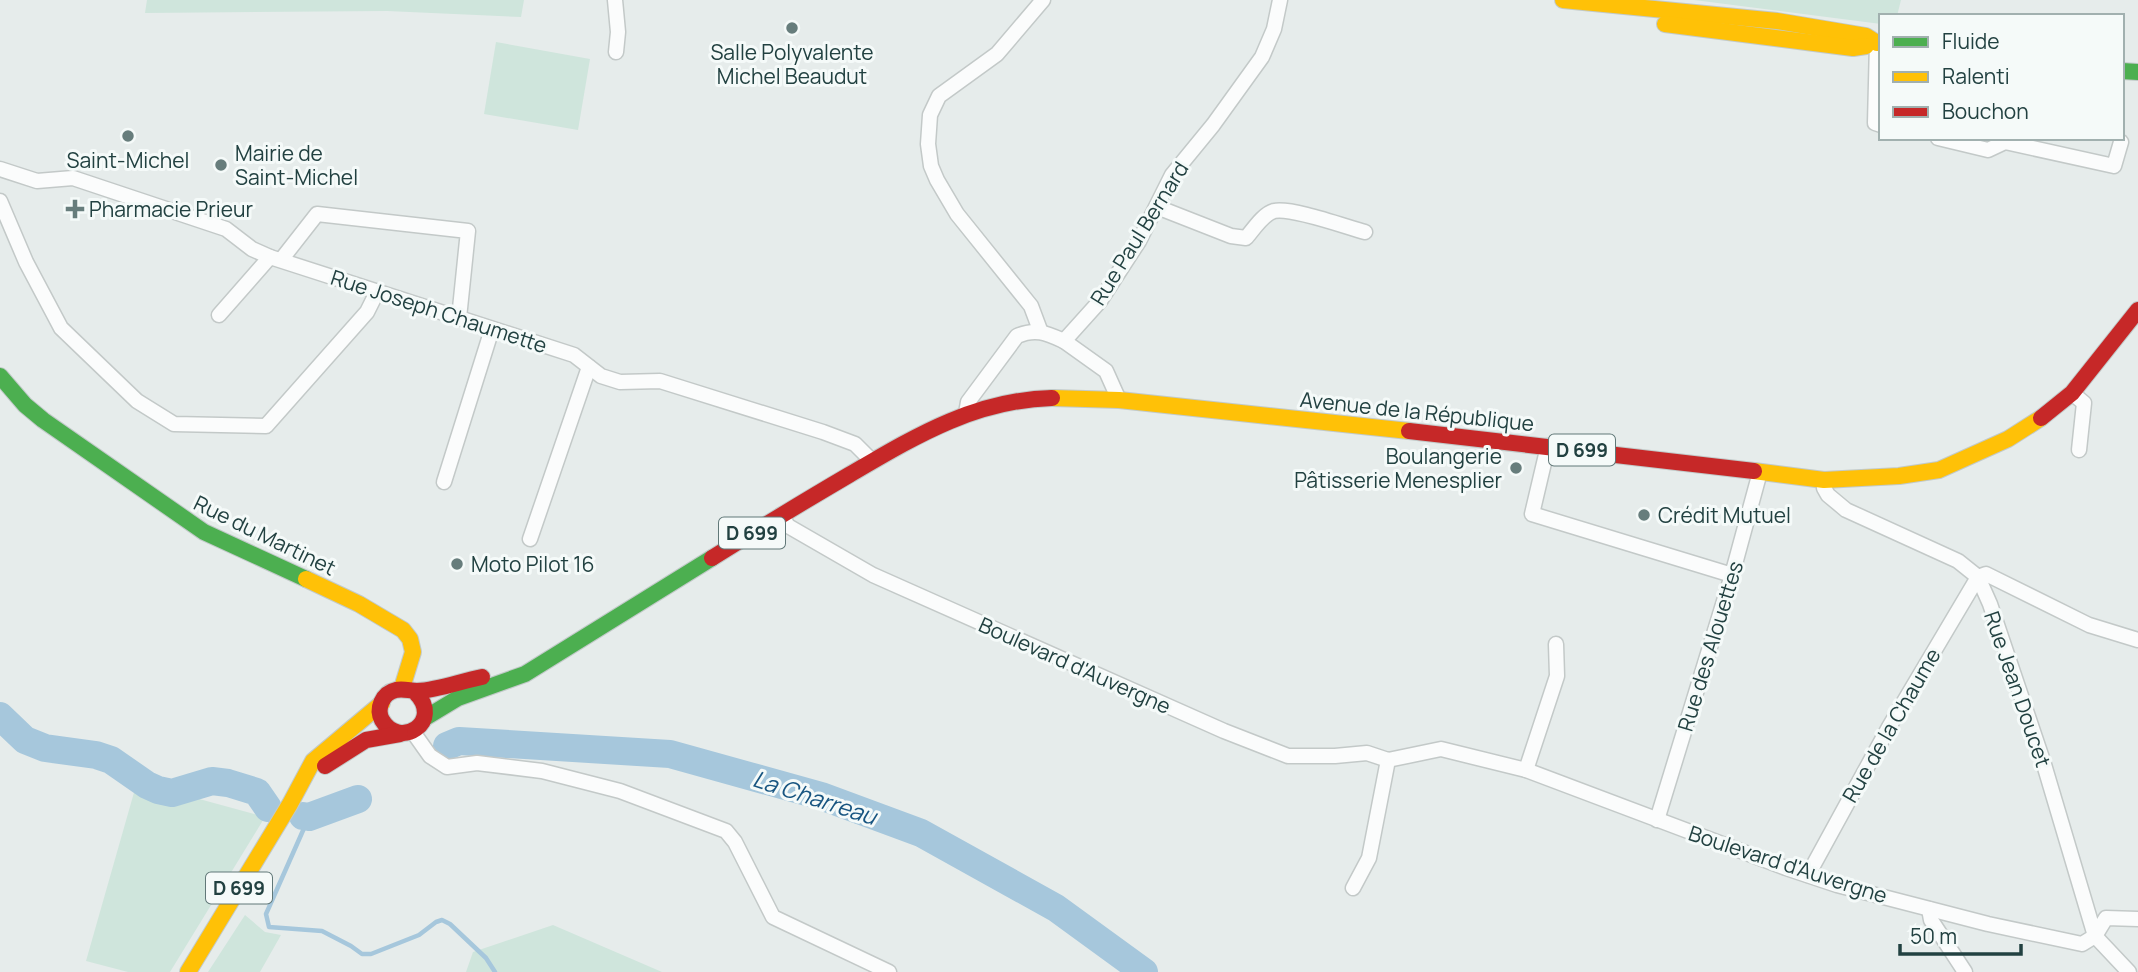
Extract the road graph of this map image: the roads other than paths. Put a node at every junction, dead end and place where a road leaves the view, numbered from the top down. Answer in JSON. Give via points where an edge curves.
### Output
{"nodes":[{"id":1,"x":615,"y":0,"type":"edge"},
{"id":2,"x":1043,"y":0,"type":"edge"},
{"id":3,"x":1280,"y":0,"type":"edge"},
{"id":4,"x":1567,"y":1,"type":"edge"},
{"id":5,"x":1879,"y":43,"type":"edge"},
{"id":6,"x":616,"y":52,"type":"dead end"},
{"id":7,"x":1879,"y":124,"type":"edge"},
{"id":8,"x":1946,"y":140,"type":"edge"},
{"id":9,"x":2121,"y":142,"type":"dead end"},
{"id":10,"x":0,"y":169,"type":"edge"},
{"id":11,"x":0,"y":201,"type":"edge"},
{"id":12,"x":1157,"y":207,"type":"junction"},
{"id":13,"x":1365,"y":232,"type":"dead end"},
{"id":14,"x":275,"y":259,"type":"junction"},
{"id":15,"x":377,"y":292,"type":"junction"},
{"id":16,"x":2138,"y":310,"type":"edge"},
{"id":17,"x":219,"y":314,"type":"dead end"},
{"id":18,"x":459,"y":318,"type":"junction"},
{"id":19,"x":492,"y":329,"type":"junction"},
{"id":20,"x":1040,"y":330,"type":"junction"},
{"id":21,"x":1064,"y":341,"type":"junction"},
{"id":22,"x":589,"y":367,"type":"junction"},
{"id":23,"x":0,"y":376,"type":"edge"},
{"id":24,"x":2072,"y":393,"type":"junction"},
{"id":25,"x":1119,"y":400,"type":"junction"},
{"id":26,"x":966,"y":414,"type":"junction"},
{"id":27,"x":1548,"y":446,"type":"junction"},
{"id":28,"x":2079,"y":450,"type":"dead end"},
{"id":29,"x":873,"y":461,"type":"junction"},
{"id":30,"x":1760,"y":472,"type":"junction"},
{"id":31,"x":1824,"y":480,"type":"junction"},
{"id":32,"x":444,"y":482,"type":"dead end"},
{"id":33,"x":781,"y":515,"type":"junction"},
{"id":34,"x":530,"y":539,"type":"dead end"},
{"id":35,"x":1732,"y":575,"type":"junction"},
{"id":36,"x":1978,"y":578,"type":"junction"},
{"id":37,"x":2138,"y":640,"type":"edge"},
{"id":38,"x":1556,"y":644,"type":"dead end"},
{"id":39,"x":543,"y":662,"type":"junction"},
{"id":40,"x":408,"y":690,"type":"junction"},
{"id":41,"x":382,"y":703,"type":"junction"},
{"id":42,"x":425,"y":718,"type":"junction"},
{"id":43,"x":406,"y":733,"type":"junction"},
{"id":44,"x":1388,"y":760,"type":"junction"},
{"id":45,"x":1526,"y":770,"type":"junction"},
{"id":46,"x":289,"y":804,"type":"junction"},
{"id":47,"x":1657,"y":820,"type":"junction"},
{"id":48,"x":1808,"y":875,"type":"junction"},
{"id":49,"x":1353,"y":888,"type":"dead end"},
{"id":50,"x":1929,"y":909,"type":"junction"},
{"id":51,"x":2138,"y":919,"type":"edge"},
{"id":52,"x":2095,"y":936,"type":"junction"},
{"id":53,"x":188,"y":972,"type":"edge"},
{"id":54,"x":889,"y":972,"type":"edge"},
{"id":55,"x":1965,"y":972,"type":"edge"},
{"id":56,"x":2129,"y":972,"type":"edge"}],
"edges":[{"from":1,"to":6,"type":"street"},
{"from":2,"to":20,"type":"street","via":[[997,54],[939,96],[930,115],[928,144],[931,166],[957,214],[1031,306]]},
{"from":3,"to":12,"type":"street","name":"Rue Paul Bernard","via":[[1262,57],[1172,175]]},
{"from":4,"to":5,"type":"main road","via":[[1627,20],[1853,48]]},
{"from":5,"to":7,"type":"street","via":[[1875,123]]},
{"from":8,"to":9,"type":"street","via":[[1988,150],[2005,142],[2114,166]]},
{"from":10,"to":14,"type":"street","name":"Rue Joseph Chaumette","via":[[37,181],[66,178],[85,182],[226,229]]},
{"from":11,"to":15,"type":"street","via":[[61,328],[137,401],[174,424],[266,426],[367,313]]},
{"from":12,"to":13,"type":"street","via":[[1246,238],[1274,211],[1305,214]]},
{"from":12,"to":21,"type":"street","name":"Rue Paul Bernard","via":[[1100,301]]},
{"from":14,"to":15,"type":"street","name":"Rue Joseph Chaumette"},
{"from":14,"to":17,"type":"street"},
{"from":14,"to":18,"type":"street","via":[[317,214],[468,231]]},
{"from":15,"to":18,"type":"street","name":"Rue Joseph Chaumette"},
{"from":16,"to":24,"type":"main road","name":"Avenue de la République","number":"D 699"},
{"from":18,"to":19,"type":"street","name":"Rue Joseph Chaumette"},
{"from":19,"to":22,"type":"street","name":"Rue Joseph Chaumette","via":[[573,355]]},
{"from":19,"to":32,"type":"street"},
{"from":20,"to":21,"type":"street"},
{"from":20,"to":26,"type":"street","via":[[1017,336],[968,402]]},
{"from":21,"to":25,"type":"street","via":[[1106,371]]},
{"from":22,"to":29,"type":"street","name":"Rue Joseph Chaumette","via":[[620,382],[660,382],[823,432],[855,444]]},
{"from":22,"to":34,"type":"street"},
{"from":23,"to":40,"type":"main road","name":"Rue du Martinet","via":[[43,421],[204,532],[359,604],[403,631],[413,652]]},
{"from":24,"to":28,"type":"street","via":[[2084,403]]},
{"from":24,"to":31,"type":"main road","name":"Avenue de la République","number":"D 699","via":[[2008,439],[1939,470]]},
{"from":25,"to":26,"type":"main road","name":"Avenue de la République","number":"D 699","via":[[1048,398]]},
{"from":25,"to":27,"type":"main road","name":"Avenue de la République","number":"D 699"},
{"from":26,"to":29,"type":"main road","number":"D 699"},
{"from":27,"to":30,"type":"main road","name":"Avenue de la République","number":"D 699"},
{"from":27,"to":35,"type":"street","via":[[1532,514]]},
{"from":29,"to":33,"type":"main road","number":"D 699"},
{"from":30,"to":31,"type":"main road","name":"Avenue de la République","number":"D 699"},
{"from":30,"to":35,"type":"street","name":"Rue des Alouettes"},
{"from":31,"to":36,"type":"street","name":"Rue Jean Doucet","via":[[1828,495],[1846,510],[1958,561]]},
{"from":33,"to":39,"type":"main road","number":"D 699"},
{"from":33,"to":44,"type":"street","name":"Boulevard d'Auvergne","via":[[788,526],[873,575],[1224,731],[1288,756],[1367,753]]},
{"from":35,"to":47,"type":"street","name":"Rue des Alouettes"},
{"from":36,"to":37,"type":"street","via":[[1986,574],[2089,625]]},
{"from":36,"to":48,"type":"street","name":"Rue de la Chaume"},
{"from":36,"to":52,"type":"street","name":"Rue Jean Doucet","via":[[2043,761]]},
{"from":38,"to":45,"type":"street","via":[[1557,676]]},
{"from":39,"to":40,"type":"main road","number":"D 699"},
{"from":39,"to":42,"type":"main road","number":"D 699","via":[[525,674],[458,698]]},
{"from":40,"to":41,"type":"main road","via":[[390,693]]},
{"from":40,"to":42,"type":"main road","via":[[425,703]]},
{"from":41,"to":43,"type":"main road","via":[[385,725]]},
{"from":41,"to":46,"type":"main road","number":"D 699","via":[[313,761]]},
{"from":42,"to":43,"type":"main road"},
{"from":43,"to":46,"type":"main road","number":"D 699","via":[[366,740],[345,751],[318,771]]},
{"from":43,"to":54,"type":"street","via":[[447,766],[477,763],[542,771],[620,791],[726,831],[773,917]]},
{"from":44,"to":45,"type":"street","name":"Boulevard d'Auvergne","via":[[1441,749]]},
{"from":44,"to":49,"type":"street","via":[[1369,858]]},
{"from":45,"to":47,"type":"street","name":"Boulevard d'Auvergne"},
{"from":46,"to":53,"type":"main road","number":"D 699"},
{"from":47,"to":48,"type":"street","name":"Boulevard d'Auvergne"},
{"from":48,"to":50,"type":"street","name":"Boulevard d'Auvergne"},
{"from":50,"to":52,"type":"street","name":"Boulevard d'Auvergne","via":[[2082,944]]},
{"from":50,"to":55,"type":"street","via":[[1931,920]]},
{"from":51,"to":52,"type":"street","via":[[2106,918]]},
{"from":52,"to":56,"type":"street","name":"Rue Jean Doucet"}]}
